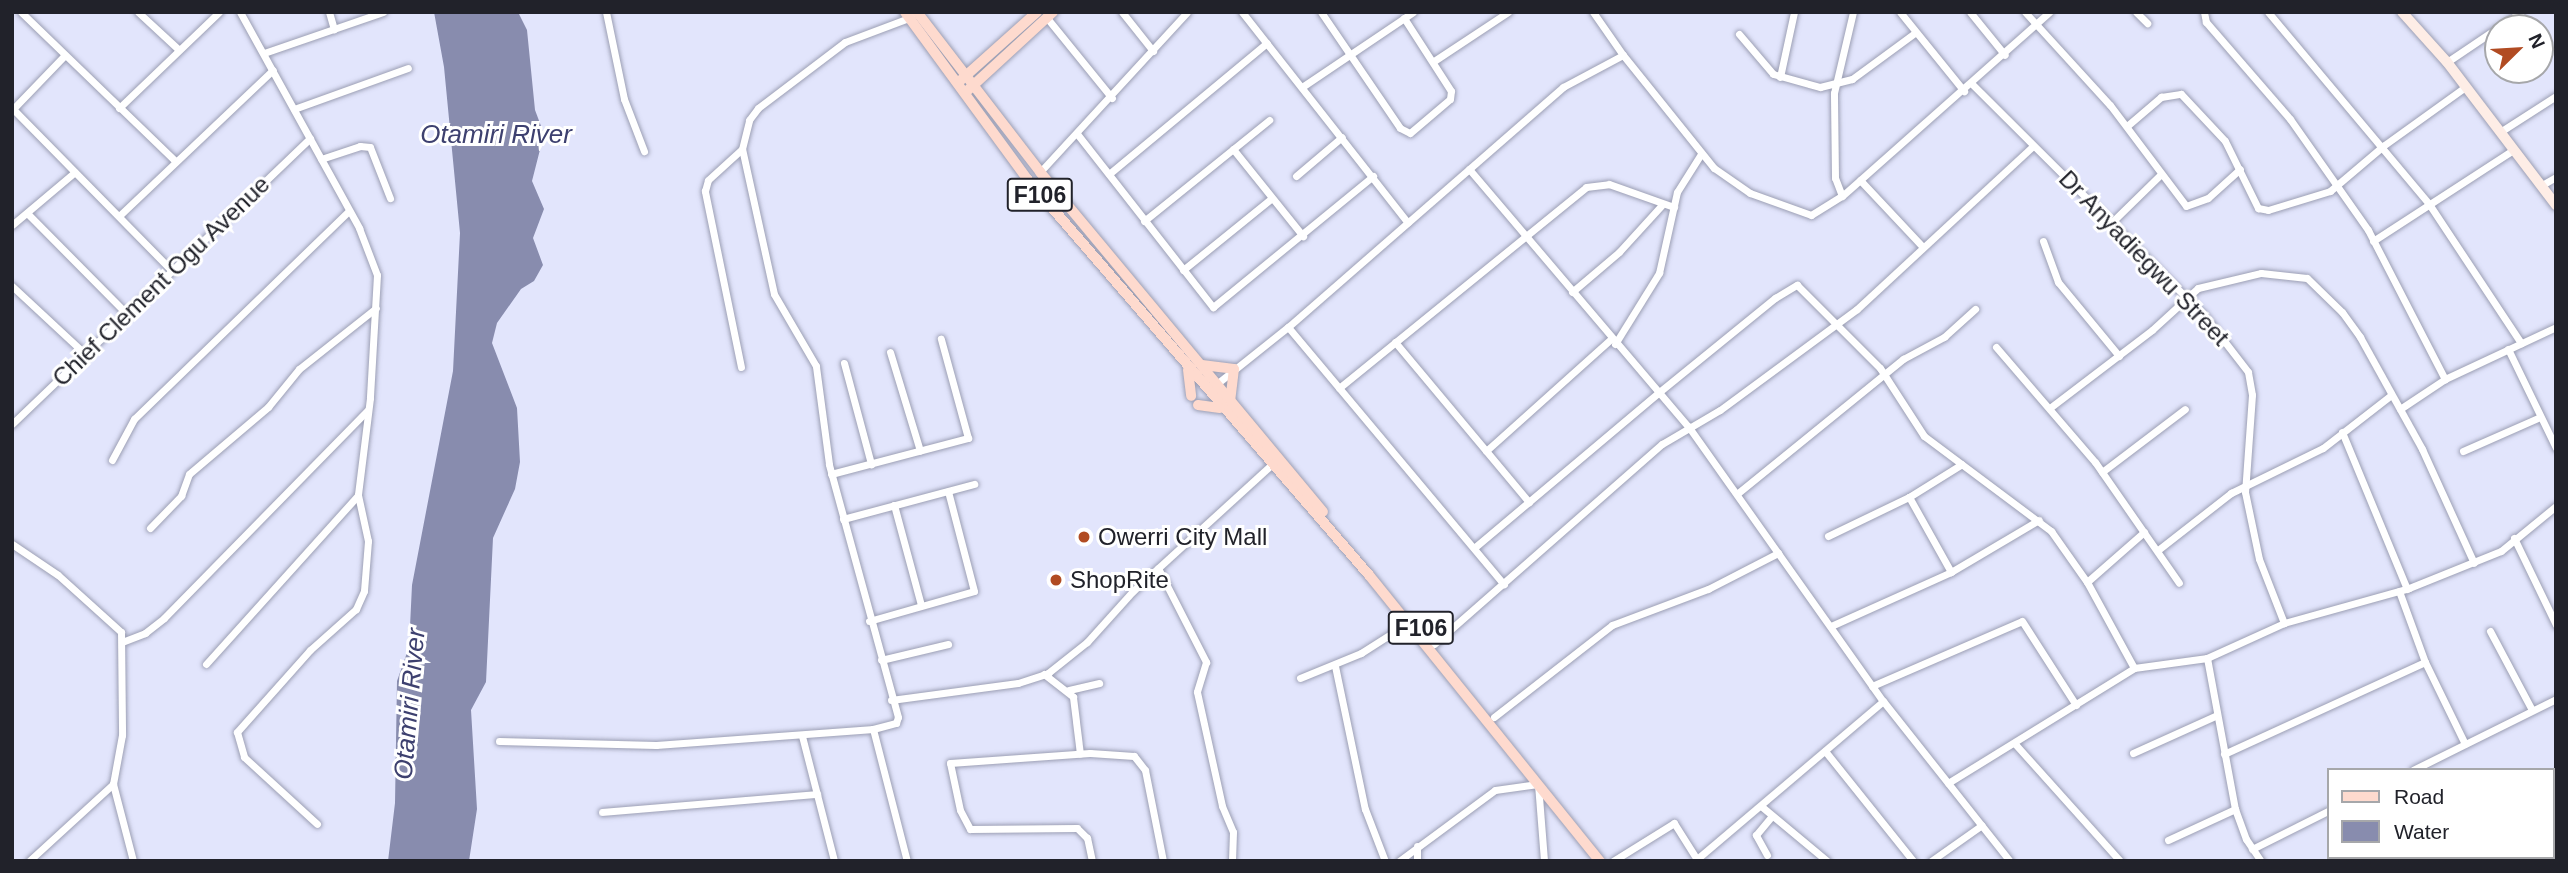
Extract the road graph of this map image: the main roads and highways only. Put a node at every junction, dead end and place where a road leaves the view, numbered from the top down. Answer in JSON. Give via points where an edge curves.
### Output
{"nodes":[{"id":1,"x":2402,"y":12,"type":"edge"},
{"id":2,"x":2411,"y":12,"type":"edge"},
{"id":3,"x":912,"y":14,"type":"edge"},
{"id":4,"x":1045,"y":14,"type":"edge"},
{"id":5,"x":2433,"y":46,"type":"junction"},
{"id":6,"x":960,"y":81,"type":"junction"},
{"id":7,"x":967,"y":91,"type":"junction"},
{"id":8,"x":2556,"y":205,"type":"edge"},
{"id":9,"x":1200,"y":364,"type":"junction"},
{"id":10,"x":1187,"y":368,"type":"junction"},
{"id":11,"x":1212,"y":387,"type":"junction"},
{"id":12,"x":1226,"y":404,"type":"junction"},
{"id":13,"x":1371,"y":573,"type":"junction"},
{"id":14,"x":1473,"y":696,"type":"junction"},
{"id":15,"x":1600,"y":861,"type":"edge"},
{"id":16,"x":1611,"y":861,"type":"edge"}],
"edges":[{"from":1,"to":5,"type":"main road"},
{"from":2,"to":5,"type":"main road"},
{"from":3,"to":6,"type":"main road","number":"F106"},
{"from":4,"to":6,"type":"main road"},
{"from":4,"to":7,"type":"main road"},
{"from":5,"to":8,"type":"main road"},
{"from":6,"to":7,"type":"main road","number":"F106"},
{"from":7,"to":9,"type":"main road","number":"F106"},
{"from":7,"to":10,"type":"main road","number":"F106","via":[[1028,180]]},
{"from":9,"to":11,"type":"main road","number":"F106"},
{"from":9,"to":12,"type":"main road","via":[[1234,369]]},
{"from":10,"to":11,"type":"main road","number":"F106"},
{"from":10,"to":12,"type":"main road","via":[[1195,400]]},
{"from":11,"to":12,"type":"main road","number":"F106"},
{"from":12,"to":13,"type":"main road","number":"F106"},
{"from":12,"to":13,"type":"main road","number":"F106","via":[[1271,465]]},
{"from":13,"to":14,"type":"main road","number":"F106"},
{"from":13,"to":14,"type":"main road","number":"F106"},
{"from":14,"to":15,"type":"main road","number":"F106"},
{"from":14,"to":16,"type":"main road","number":"F106"}]}
